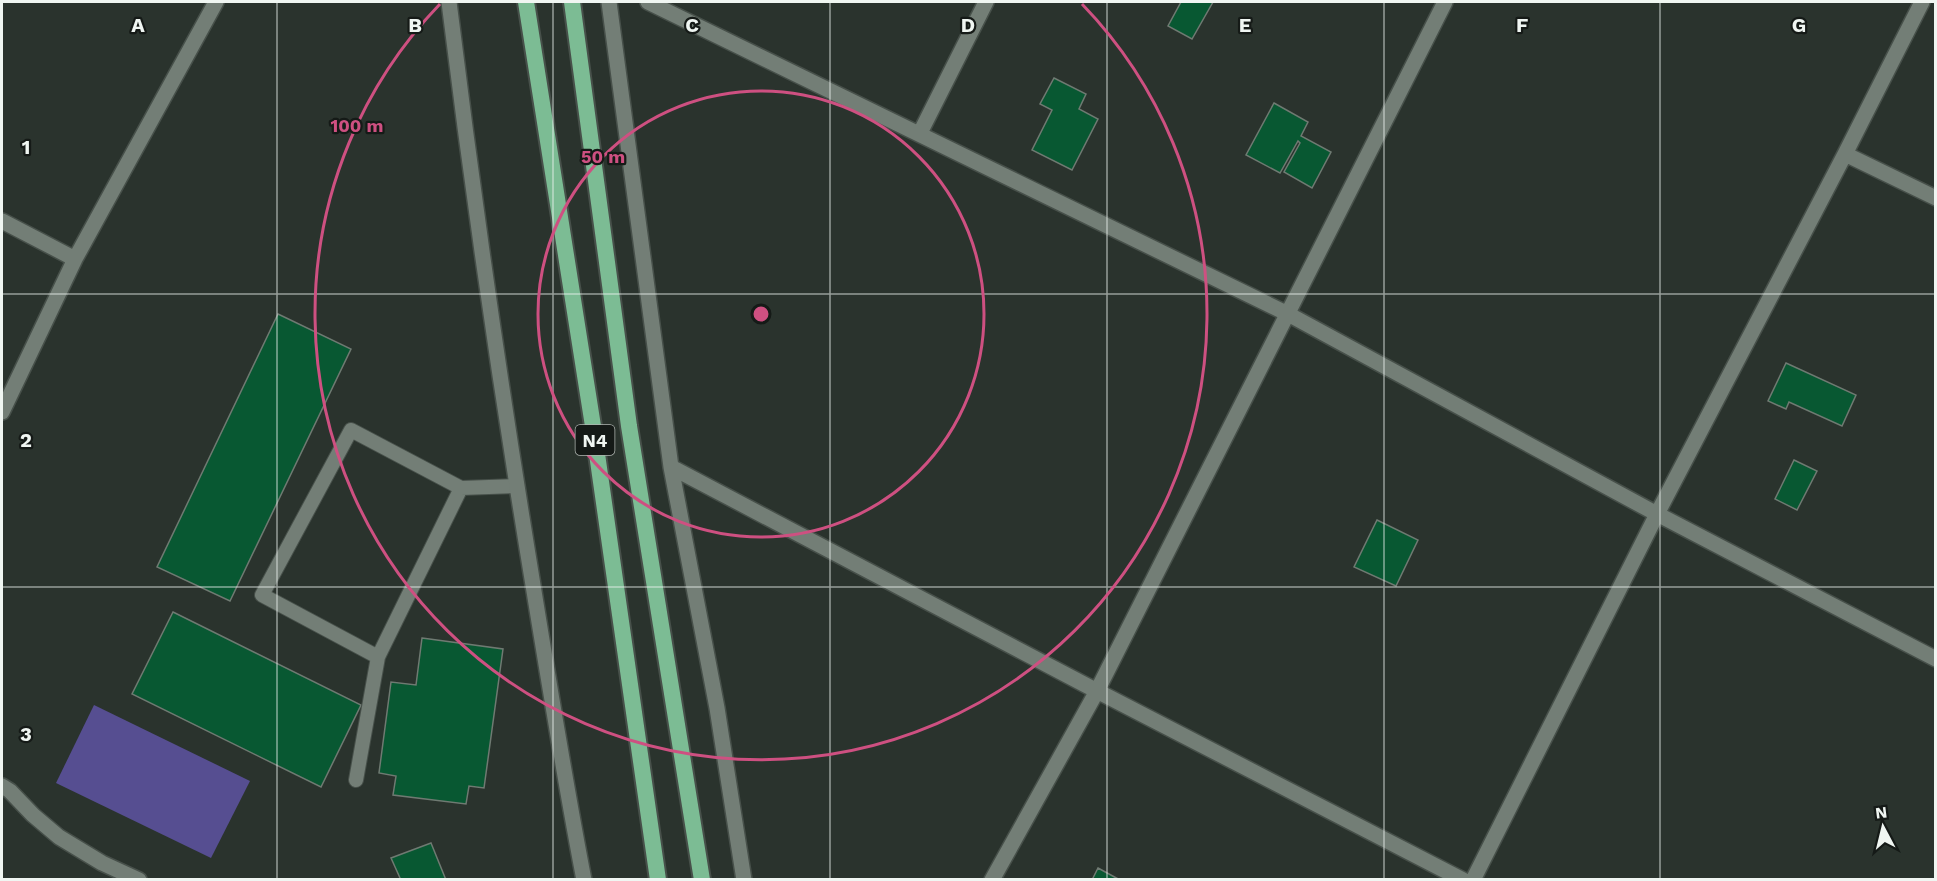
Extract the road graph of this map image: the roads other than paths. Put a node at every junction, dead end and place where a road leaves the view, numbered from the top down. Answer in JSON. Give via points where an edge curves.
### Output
{"nodes":[{"id":1,"x":216,"y":2,"type":"edge"},
{"id":2,"x":449,"y":2,"type":"edge"},
{"id":3,"x":526,"y":2,"type":"edge"},
{"id":4,"x":572,"y":2,"type":"edge"},
{"id":5,"x":609,"y":2,"type":"edge"},
{"id":6,"x":648,"y":2,"type":"edge"},
{"id":7,"x":986,"y":2,"type":"edge"},
{"id":8,"x":1445,"y":2,"type":"edge"},
{"id":9,"x":1922,"y":2,"type":"edge"},
{"id":10,"x":920,"y":133,"type":"junction"},
{"id":11,"x":1845,"y":154,"type":"junction"},
{"id":12,"x":1935,"y":198,"type":"edge"},
{"id":13,"x":2,"y":221,"type":"edge"},
{"id":14,"x":75,"y":259,"type":"junction"},
{"id":15,"x":1288,"y":314,"type":"junction"},
{"id":16,"x":2,"y":412,"type":"edge"},
{"id":17,"x":671,"y":467,"type":"junction"},
{"id":18,"x":517,"y":486,"type":"junction"},
{"id":19,"x":461,"y":488,"type":"junction"},
{"id":20,"x":1657,"y":514,"type":"junction"},
{"id":21,"x":378,"y":657,"type":"junction"},
{"id":22,"x":1935,"y":659,"type":"edge"},
{"id":23,"x":1098,"y":691,"type":"junction"},
{"id":24,"x":356,"y":780,"type":"dead end"},
{"id":25,"x":2,"y":786,"type":"edge"},
{"id":26,"x":139,"y":879,"type":"edge"},
{"id":27,"x":584,"y":879,"type":"edge"},
{"id":28,"x":658,"y":879,"type":"edge"},
{"id":29,"x":702,"y":879,"type":"edge"},
{"id":30,"x":744,"y":879,"type":"edge"},
{"id":31,"x":992,"y":879,"type":"edge"},
{"id":32,"x":1463,"y":879,"type":"edge"},
{"id":33,"x":1473,"y":879,"type":"edge"}],
"edges":[{"from":1,"to":14,"type":"street"},
{"from":2,"to":18,"type":"street"},
{"from":3,"to":28,"type":"highway","number":"N4"},
{"from":4,"to":29,"type":"highway","number":"N4","via":[[629,426]]},
{"from":5,"to":17,"type":"street"},
{"from":6,"to":10,"type":"street"},
{"from":7,"to":10,"type":"street"},
{"from":8,"to":15,"type":"street"},
{"from":9,"to":11,"type":"street"},
{"from":10,"to":15,"type":"street"},
{"from":11,"to":12,"type":"street"},
{"from":11,"to":20,"type":"street"},
{"from":13,"to":14,"type":"street"},
{"from":14,"to":16,"type":"street"},
{"from":15,"to":20,"type":"street"},
{"from":15,"to":23,"type":"street"},
{"from":17,"to":23,"type":"street"},
{"from":17,"to":30,"type":"street","via":[[717,708]]},
{"from":18,"to":19,"type":"lane"},
{"from":18,"to":27,"type":"street"},
{"from":19,"to":21,"type":"lane"},
{"from":19,"to":21,"type":"lane","via":[[351,430],[262,595]]},
{"from":20,"to":22,"type":"street"},
{"from":20,"to":33,"type":"street"},
{"from":21,"to":24,"type":"lane"},
{"from":23,"to":31,"type":"street"},
{"from":23,"to":32,"type":"street"},
{"from":25,"to":26,"type":"street","via":[[59,837],[102,863]]}]}
